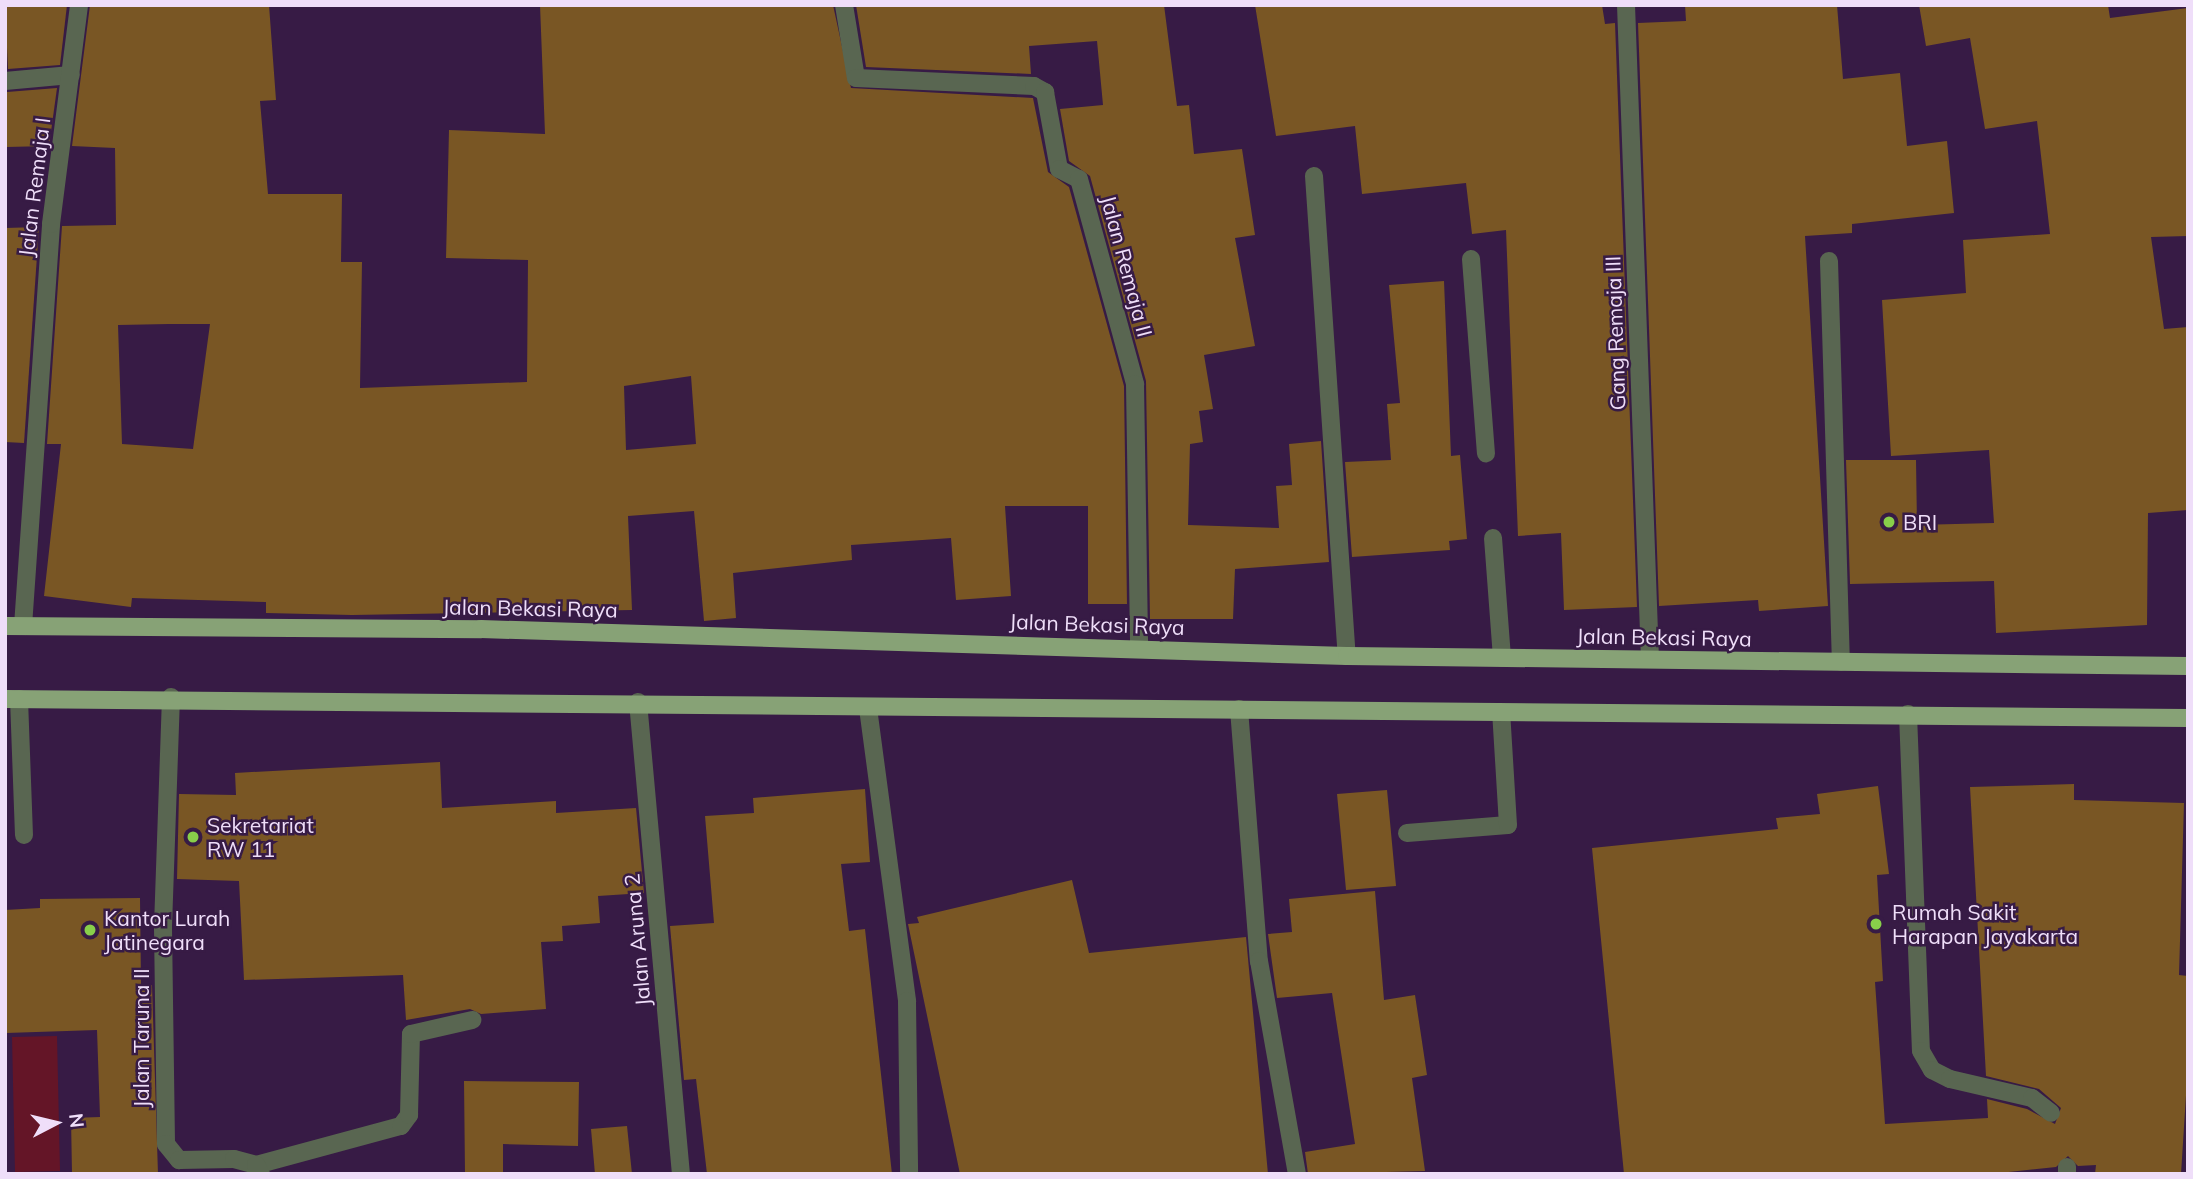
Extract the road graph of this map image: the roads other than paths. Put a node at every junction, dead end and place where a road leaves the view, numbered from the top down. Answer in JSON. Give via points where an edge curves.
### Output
{"nodes":[{"id":1,"x":79,"y":5,"type":"edge"},
{"id":2,"x":844,"y":5,"type":"edge"},
{"id":3,"x":1626,"y":5,"type":"edge"},
{"id":4,"x":71,"y":75,"type":"junction"},
{"id":5,"x":5,"y":81,"type":"edge"},
{"id":6,"x":1314,"y":176,"type":"dead end"},
{"id":7,"x":1471,"y":259,"type":"dead end"},
{"id":8,"x":1829,"y":261,"type":"dead end"},
{"id":9,"x":1486,"y":453,"type":"dead end"},
{"id":10,"x":1493,"y":538,"type":"dead end"},
{"id":11,"x":14,"y":626,"type":"edge"},
{"id":12,"x":1139,"y":648,"type":"junction"},
{"id":13,"x":1347,"y":656,"type":"junction"},
{"id":14,"x":1502,"y":658,"type":"junction"},
{"id":15,"x":1650,"y":660,"type":"junction"},
{"id":16,"x":1841,"y":662,"type":"junction"},
{"id":17,"x":2188,"y":666,"type":"edge"},
{"id":18,"x":171,"y":697,"type":"junction"},
{"id":19,"x":12,"y":699,"type":"edge"},
{"id":20,"x":638,"y":702,"type":"junction"},
{"id":21,"x":868,"y":708,"type":"junction"},
{"id":22,"x":1239,"y":709,"type":"junction"},
{"id":23,"x":1501,"y":712,"type":"junction"},
{"id":24,"x":1908,"y":715,"type":"junction"},
{"id":25,"x":2188,"y":718,"type":"edge"},
{"id":26,"x":1407,"y":833,"type":"dead end"},
{"id":27,"x":24,"y":835,"type":"dead end"},
{"id":28,"x":472,"y":1020,"type":"dead end"},
{"id":29,"x":2051,"y":1113,"type":"dead end"},
{"id":30,"x":258,"y":1169,"type":"edge"},
{"id":31,"x":681,"y":1174,"type":"edge"},
{"id":32,"x":909,"y":1174,"type":"edge"},
{"id":33,"x":1297,"y":1174,"type":"edge"}],
"edges":[{"from":1,"to":4,"type":"street","name":"Jalan Remaja I"},
{"from":2,"to":12,"type":"street","name":"Jalan Remaja II","via":[[856,78],[1034,86],[1045,93],[1059,169],[1079,178],[1135,384]]},
{"from":3,"to":15,"type":"street","name":"Gang Remaja III"},
{"from":4,"to":5,"type":"street"},
{"from":4,"to":11,"type":"street","name":"Jalan Remaja I","via":[[51,224]]},
{"from":6,"to":13,"type":"street"},
{"from":7,"to":9,"type":"street"},
{"from":8,"to":16,"type":"street"},
{"from":10,"to":14,"type":"street"},
{"from":11,"to":12,"type":"main road","name":"Jalan Bekasi Raya","via":[[481,629]]},
{"from":12,"to":13,"type":"main road","name":"Jalan Bekasi Raya"},
{"from":13,"to":14,"type":"main road","name":"Jalan Bekasi Raya"},
{"from":14,"to":15,"type":"main road","name":"Jalan Bekasi Raya"},
{"from":15,"to":16,"type":"main road","name":"Jalan Bekasi Raya"},
{"from":16,"to":17,"type":"main road","name":"Jalan Bekasi Raya"},
{"from":18,"to":19,"type":"main road"},
{"from":18,"to":20,"type":"main road"},
{"from":18,"to":30,"type":"street","name":"Jalan Taruna II","via":[[163,928],[166,1144],[179,1160]]},
{"from":19,"to":27,"type":"street"},
{"from":20,"to":21,"type":"main road"},
{"from":20,"to":31,"type":"street","name":"Jalan Aruna 2"},
{"from":21,"to":22,"type":"main road"},
{"from":21,"to":32,"type":"street","via":[[907,1001]]},
{"from":22,"to":23,"type":"main road"},
{"from":22,"to":33,"type":"street","via":[[1259,961]]},
{"from":23,"to":24,"type":"main road"},
{"from":23,"to":26,"type":"street","via":[[1508,825]]},
{"from":24,"to":25,"type":"main road"},
{"from":24,"to":29,"type":"street","via":[[1921,1051],[1931,1070],[1950,1079],[2032,1098]]},
{"from":28,"to":30,"type":"street","name":"Jalan Taruna II","via":[[411,1034],[409,1115],[401,1126]]}]}
